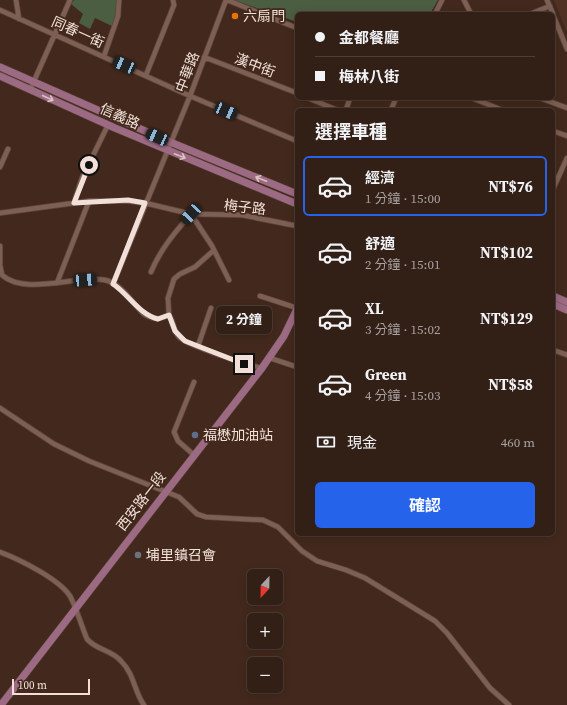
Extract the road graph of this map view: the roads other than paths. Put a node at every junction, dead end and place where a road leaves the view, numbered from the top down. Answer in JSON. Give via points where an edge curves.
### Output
{"nodes":[{"id":1,"x":16,"y":0,"type":"edge"},
{"id":2,"x":70,"y":0,"type":"edge"},
{"id":3,"x":120,"y":0,"type":"edge"},
{"id":4,"x":174,"y":0,"type":"edge"},
{"id":5,"x":227,"y":0,"type":"edge"},
{"id":6,"x":442,"y":0,"type":"edge"},
{"id":7,"x":464,"y":0,"type":"edge"},
{"id":8,"x":547,"y":0,"type":"edge"},
{"id":9,"x":550,"y":6,"type":"junction"},
{"id":10,"x":0,"y":10,"type":"edge"},
{"id":11,"x":436,"y":12,"type":"edge"},
{"id":12,"x":470,"y":12,"type":"edge"},
{"id":13,"x":535,"y":12,"type":"edge"},
{"id":14,"x":552,"y":12,"type":"edge"},
{"id":15,"x":20,"y":19,"type":"junction"},
{"id":16,"x":555,"y":19,"type":"edge"},
{"id":17,"x":295,"y":27,"type":"edge"},
{"id":18,"x":56,"y":35,"type":"junction"},
{"id":19,"x":567,"y":49,"type":"edge"},
{"id":20,"x":104,"y":56,"type":"junction"},
{"id":21,"x":204,"y":57,"type":"junction"},
{"id":22,"x":0,"y":67,"type":"edge"},
{"id":23,"x":146,"y":75,"type":"junction"},
{"id":24,"x":0,"y":76,"type":"edge"},
{"id":25,"x":32,"y":86,"type":"junction"},
{"id":26,"x":295,"y":92,"type":"edge"},
{"id":27,"x":190,"y":96,"type":"junction"},
{"id":28,"x":312,"y":100,"type":"edge"},
{"id":29,"x":477,"y":100,"type":"edge"},
{"id":30,"x":545,"y":100,"type":"edge"},
{"id":31,"x":329,"y":108,"type":"edge"},
{"id":32,"x":497,"y":108,"type":"edge"},
{"id":33,"x":567,"y":108,"type":"edge"},
{"id":34,"x":108,"y":125,"type":"junction"},
{"id":35,"x":555,"y":131,"type":"edge"},
{"id":36,"x":567,"y":136,"type":"edge"},
{"id":37,"x":295,"y":140,"type":"edge"},
{"id":38,"x":170,"y":142,"type":"junction"},
{"id":39,"x":8,"y":148,"type":"dead end"},
{"id":40,"x":167,"y":151,"type":"junction"},
{"id":41,"x":567,"y":158,"type":"edge"},
{"id":42,"x":0,"y":167,"type":"edge"},
{"id":43,"x":555,"y":185,"type":"edge"},
{"id":44,"x":295,"y":193,"type":"edge"},
{"id":45,"x":90,"y":201,"type":"junction"},
{"id":46,"x":74,"y":203,"type":"junction"},
{"id":47,"x":145,"y":203,"type":"junction"},
{"id":48,"x":295,"y":203,"type":"edge"},
{"id":49,"x":0,"y":213,"type":"edge"},
{"id":50,"x":191,"y":214,"type":"junction"},
{"id":51,"x":295,"y":226,"type":"edge"},
{"id":52,"x":0,"y":246,"type":"edge"},
{"id":53,"x":214,"y":251,"type":"junction"},
{"id":54,"x":0,"y":264,"type":"edge"},
{"id":55,"x":151,"y":272,"type":"dead end"},
{"id":56,"x":229,"y":280,"type":"dead end"},
{"id":57,"x":57,"y":283,"type":"junction"},
{"id":58,"x":113,"y":284,"type":"junction"},
{"id":59,"x":260,"y":296,"type":"dead end"},
{"id":60,"x":555,"y":297,"type":"edge"},
{"id":61,"x":567,"y":302,"type":"edge"},
{"id":62,"x":555,"y":305,"type":"edge"},
{"id":63,"x":295,"y":307,"type":"edge"},
{"id":64,"x":211,"y":308,"type":"dead end"},
{"id":65,"x":567,"y":310,"type":"edge"},
{"id":66,"x":295,"y":312,"type":"edge"},
{"id":67,"x":169,"y":315,"type":"junction"},
{"id":68,"x":198,"y":346,"type":"junction"},
{"id":69,"x":555,"y":351,"type":"edge"},
{"id":70,"x":567,"y":355,"type":"edge"},
{"id":71,"x":270,"y":358,"type":"junction"},
{"id":72,"x":295,"y":367,"type":"edge"},
{"id":73,"x":262,"y":368,"type":"junction"},
{"id":74,"x":194,"y":382,"type":"dead end"},
{"id":75,"x":0,"y":408,"type":"edge"},
{"id":76,"x":194,"y":455,"type":"junction"},
{"id":77,"x":165,"y":492,"type":"junction"},
{"id":78,"x":0,"y":552,"type":"edge"},
{"id":79,"x":75,"y":608,"type":"junction"},
{"id":80,"x":1,"y":705,"type":"edge"},
{"id":81,"x":144,"y":705,"type":"edge"},
{"id":82,"x":509,"y":705,"type":"edge"}],
"edges":[{"from":1,"to":15,"type":"street"},
{"from":2,"to":18,"type":"street"},
{"from":3,"to":20,"type":"street","via":[[118,16]]},
{"from":4,"to":23,"type":"street"},
{"from":5,"to":17,"type":"street"},
{"from":5,"to":21,"type":"street","name":"中華路"},
{"from":6,"to":11,"type":"street"},
{"from":7,"to":12,"type":"street"},
{"from":8,"to":9,"type":"street"},
{"from":9,"to":13,"type":"street"},
{"from":9,"to":14,"type":"street"},
{"from":10,"to":15,"type":"street","name":"同春一街"},
{"from":15,"to":18,"type":"street","name":"同春一街"},
{"from":16,"to":19,"type":"street"},
{"from":18,"to":20,"type":"street","name":"同春一街"},
{"from":18,"to":25,"type":"street"},
{"from":20,"to":23,"type":"street","name":"同春一街"},
{"from":21,"to":26,"type":"street","name":"漢中街"},
{"from":21,"to":27,"type":"street","name":"中華路"},
{"from":22,"to":25,"type":"main road","name":"信義路"},
{"from":23,"to":27,"type":"street","name":"同春一街"},
{"from":24,"to":25,"type":"main road","name":"信義路"},
{"from":25,"to":34,"type":"main road","name":"信義路","one_way":true},
{"from":25,"to":38,"type":"main road","name":"信義路"},
{"from":27,"to":37,"type":"street","name":"同春一街"},
{"from":27,"to":38,"type":"street","name":"中華路"},
{"from":28,"to":31,"type":"street"},
{"from":29,"to":32,"type":"street"},
{"from":30,"to":33,"type":"street"},
{"from":34,"to":40,"type":"main road","name":"信義路"},
{"from":34,"to":46,"type":"street","via":[[82,178]]},
{"from":35,"to":36,"type":"street"},
{"from":38,"to":40,"type":"street","name":"中華路"},
{"from":44,"to":38,"type":"main road","name":"信義路","one_way":true},
{"from":39,"to":42,"type":"street"},
{"from":40,"to":47,"type":"street","name":"中華路"},
{"from":40,"to":48,"type":"main road","name":"信義路","one_way":true},
{"from":41,"to":43,"type":"street"},
{"from":45,"to":46,"type":"street","name":"梅子路"},
{"from":45,"to":47,"type":"street","name":"梅子路","via":[[128,200]]},
{"from":45,"to":57,"type":"street"},
{"from":46,"to":49,"type":"street","name":"梅子路"},
{"from":47,"to":50,"type":"street","name":"梅子路"},
{"from":47,"to":58,"type":"street","name":"中華路"},
{"from":50,"to":51,"type":"street","name":"梅子路","via":[[242,215]]},
{"from":50,"to":53,"type":"street"},
{"from":50,"to":55,"type":"street","via":[[169,240]]},
{"from":52,"to":54,"type":"street"},
{"from":53,"to":56,"type":"street"},
{"from":53,"to":67,"type":"street","via":[[195,267],[174,279],[168,298]]},
{"from":54,"to":57,"type":"street","via":[[2,275],[19,284]]},
{"from":57,"to":58,"type":"street","via":[[95,279]]},
{"from":58,"to":67,"type":"street","via":[[146,315],[158,319]]},
{"from":59,"to":63,"type":"street"},
{"from":60,"to":61,"type":"main road"},
{"from":62,"to":65,"type":"main road"},
{"from":64,"to":68,"type":"street"},
{"from":66,"to":71,"type":"main road","name":"西安路一段"},
{"from":67,"to":68,"type":"street","via":[[179,337]]},
{"from":68,"to":73,"type":"street","via":[[244,364]]},
{"from":69,"to":70,"type":"street"},
{"from":71,"to":72,"type":"street"},
{"from":71,"to":73,"type":"main road","name":"西安路一段"},
{"from":73,"to":76,"type":"main road","name":"西安路一段"},
{"from":74,"to":76,"type":"street","via":[[174,432],[178,441]]},
{"from":75,"to":77,"type":"street","via":[[54,444]]},
{"from":76,"to":77,"type":"main road","name":"西安路一段"},
{"from":77,"to":79,"type":"main road","name":"西安路一段"},
{"from":77,"to":82,"type":"street","via":[[179,497],[197,514],[206,517],[263,520],[278,527],[302,551],[317,561],[365,578],[419,610],[448,633],[478,674]]},
{"from":78,"to":79,"type":"street","via":[[21,560],[53,581],[69,595]]},
{"from":79,"to":80,"type":"main road","name":"西安路一段"},
{"from":79,"to":81,"type":"street","via":[[87,639],[121,660],[134,681]]}]}
